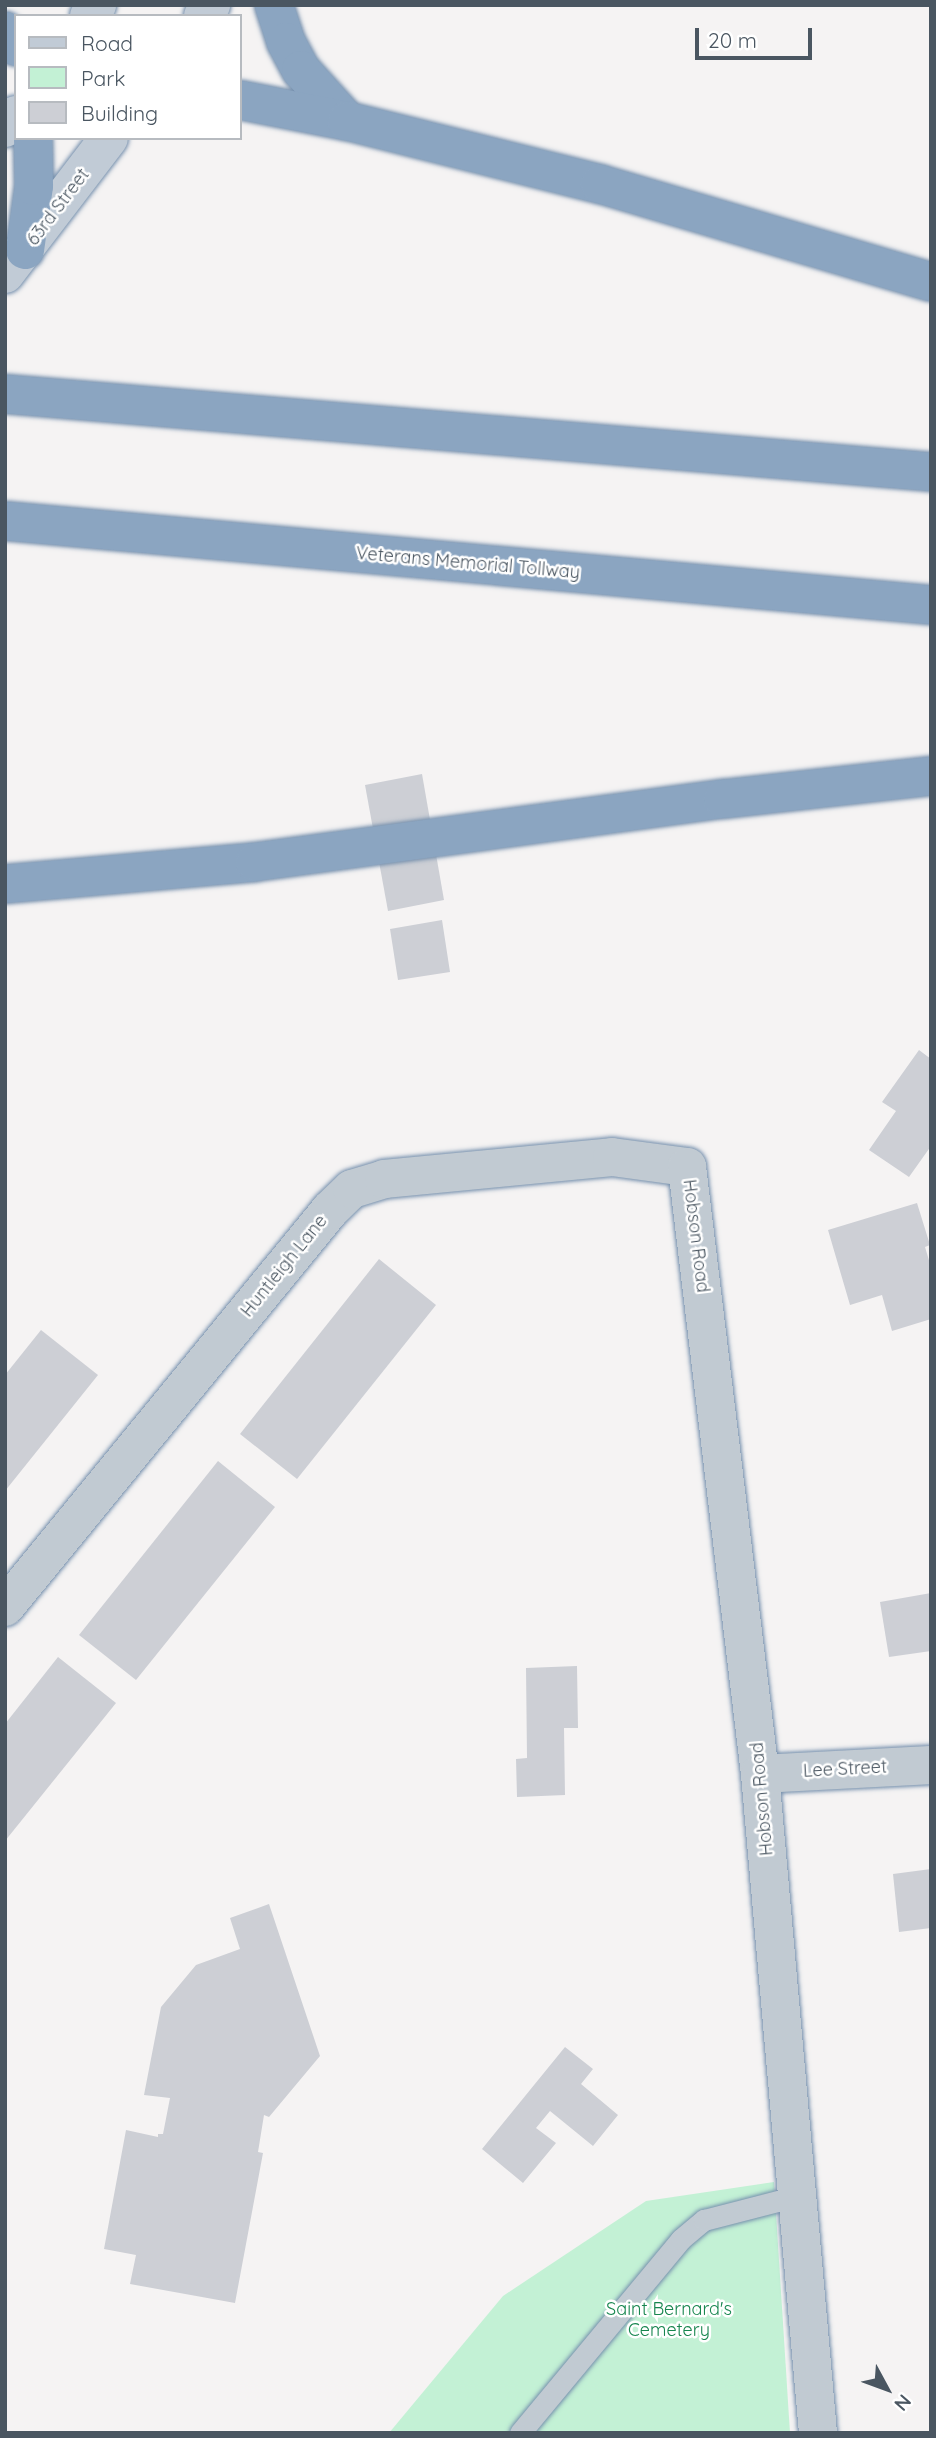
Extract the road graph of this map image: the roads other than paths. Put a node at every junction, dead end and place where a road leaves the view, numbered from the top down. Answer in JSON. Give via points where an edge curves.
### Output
{"nodes":[{"id":1,"x":274,"y":5,"type":"edge"},
{"id":2,"x":242,"y":100,"type":"edge"},
{"id":3,"x":347,"y":121,"type":"junction"},
{"id":4,"x":33,"y":140,"type":"edge"},
{"id":5,"x":107,"y":140,"type":"edge"},
{"id":6,"x":15,"y":262,"type":"edge"},
{"id":7,"x":931,"y":282,"type":"edge"},
{"id":8,"x":5,"y":394,"type":"edge"},
{"id":9,"x":931,"y":472,"type":"edge"},
{"id":10,"x":5,"y":521,"type":"edge"},
{"id":11,"x":931,"y":606,"type":"edge"},
{"id":12,"x":931,"y":776,"type":"edge"},
{"id":13,"x":5,"y":884,"type":"edge"},
{"id":14,"x":687,"y":1167,"type":"joint"},
{"id":15,"x":5,"y":1608,"type":"edge"},
{"id":16,"x":931,"y":1765,"type":"edge"},
{"id":17,"x":760,"y":1774,"type":"junction"},
{"id":18,"x":797,"y":2196,"type":"junction"},
{"id":19,"x":520,"y":2433,"type":"edge"},
{"id":20,"x":818,"y":2433,"type":"edge"}],
"edges":[{"from":1,"to":3,"type":"highway","via":[[301,70]]},
{"from":2,"to":3,"type":"highway"},
{"from":3,"to":7,"type":"highway","via":[[600,184]]},
{"from":4,"to":6,"type":"highway","via":[[34,186]]},
{"from":5,"to":6,"type":"main road","name":"63rd Street"},
{"from":8,"to":9,"type":"highway"},
{"from":10,"to":11,"type":"highway","name":"Veterans Memorial Tollway"},
{"from":12,"to":13,"type":"highway","via":[[255,862]]},
{"from":14,"to":15,"type":"street","name":"Huntleigh Lane","via":[[612,1157],[384,1179],[352,1189],[330,1210]]},
{"from":14,"to":17,"type":"street","name":"Hobson Road"},
{"from":16,"to":17,"type":"street","name":"Lee Street"},
{"from":17,"to":18,"type":"street","name":"Hobson Road"},
{"from":18,"to":19,"type":"lane","via":[[704,2220],[681,2239]]},
{"from":18,"to":20,"type":"street","name":"Hobson Road"}]}
